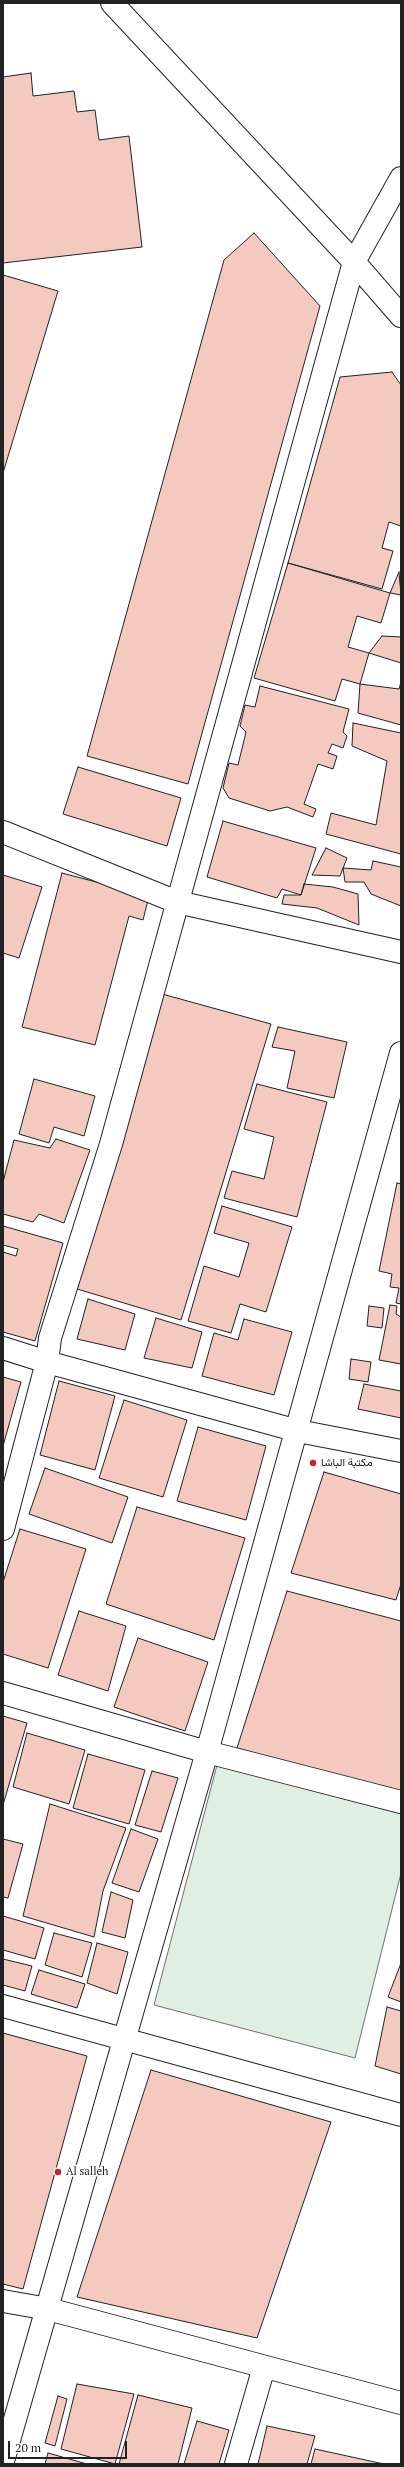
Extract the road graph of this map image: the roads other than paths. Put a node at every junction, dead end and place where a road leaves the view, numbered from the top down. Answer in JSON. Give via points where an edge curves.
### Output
{"nodes":[{"id":1,"x":112,"y":3,"type":"edge"},
{"id":2,"x":401,"y":178,"type":"edge"},
{"id":3,"x":354,"y":262,"type":"junction"},
{"id":4,"x":401,"y":316,"type":"edge"},
{"id":5,"x":3,"y":832,"type":"edge"},
{"id":6,"x":177,"y":902,"type":"junction"},
{"id":7,"x":401,"y":952,"type":"edge"},
{"id":8,"x":401,"y":1053,"type":"edge"},
{"id":9,"x":3,"y":1348,"type":"edge"},
{"id":10,"x":47,"y":1362,"type":"junction"},
{"id":11,"x":298,"y":1431,"type":"junction"},
{"id":12,"x":401,"y":1451,"type":"edge"},
{"id":13,"x":3,"y":1529,"type":"edge"},
{"id":14,"x":3,"y":1694,"type":"edge"},
{"id":15,"x":207,"y":1752,"type":"junction"},
{"id":16,"x":401,"y":1802,"type":"edge"},
{"id":17,"x":3,"y":2006,"type":"edge"},
{"id":18,"x":125,"y":2039,"type":"junction"},
{"id":19,"x":401,"y":2115,"type":"edge"},
{"id":20,"x":3,"y":2301,"type":"edge"},
{"id":21,"x":48,"y":2309,"type":"junction"},
{"id":22,"x":264,"y":2366,"type":"junction"},
{"id":23,"x":401,"y":2403,"type":"edge"},
{"id":24,"x":3,"y":2461,"type":"edge"},
{"id":25,"x":236,"y":2464,"type":"edge"}],
"edges":[{"from":1,"to":3,"type":"street"},
{"from":2,"to":3,"type":"street"},
{"from":3,"to":4,"type":"street"},
{"from":3,"to":6,"type":"street"},
{"from":5,"to":6,"type":"street"},
{"from":6,"to":7,"type":"street"},
{"from":6,"to":10,"type":"street","via":[[111,1144],[50,1338]]},
{"from":8,"to":11,"type":"street"},
{"from":9,"to":10,"type":"street"},
{"from":10,"to":11,"type":"street"},
{"from":10,"to":13,"type":"street"},
{"from":11,"to":12,"type":"street"},
{"from":11,"to":15,"type":"street"},
{"from":14,"to":15,"type":"street"},
{"from":15,"to":16,"type":"street"},
{"from":15,"to":18,"type":"street"},
{"from":17,"to":18,"type":"street"},
{"from":18,"to":19,"type":"street"},
{"from":18,"to":21,"type":"street"},
{"from":20,"to":21,"type":"street"},
{"from":21,"to":22,"type":"street"},
{"from":21,"to":24,"type":"street"},
{"from":22,"to":23,"type":"street"},
{"from":22,"to":25,"type":"street"}]}
